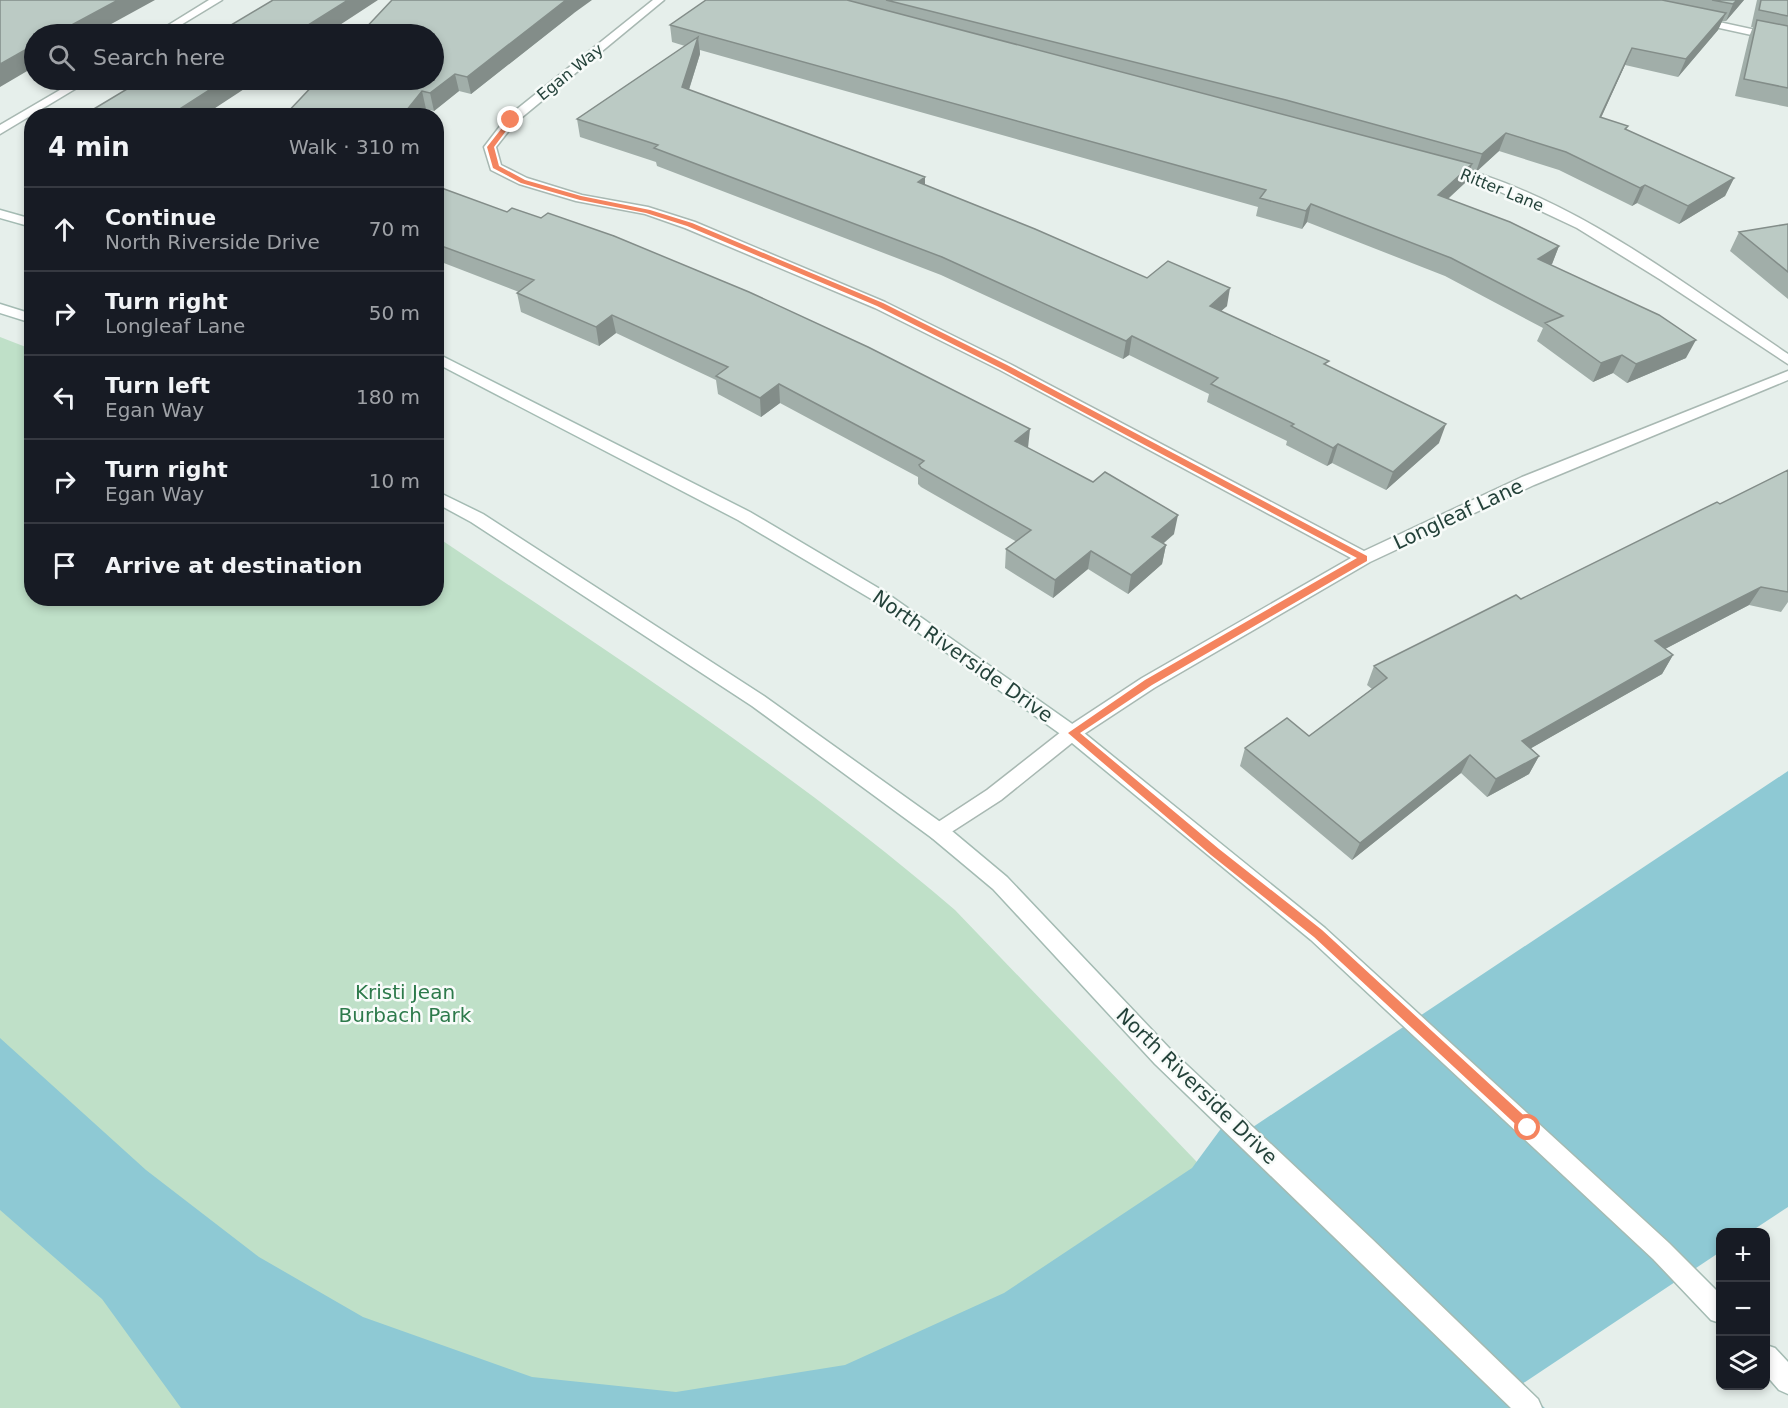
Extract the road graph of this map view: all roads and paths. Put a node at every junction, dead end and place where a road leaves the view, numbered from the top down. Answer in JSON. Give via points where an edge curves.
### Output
{"nodes":[{"id":1,"x":217,"y":0,"type":"edge"},
{"id":2,"x":659,"y":0,"type":"edge"},
{"id":3,"x":1682,"y":17,"type":"edge"},
{"id":4,"x":176,"y":24,"type":"edge"},
{"id":5,"x":1788,"y":40,"type":"edge"},
{"id":6,"x":67,"y":90,"type":"edge"},
{"id":7,"x":37,"y":108,"type":"edge"},
{"id":8,"x":24,"y":116,"type":"edge"},
{"id":9,"x":0,"y":130,"type":"edge"},
{"id":10,"x":1436,"y":166,"type":"edge"},
{"id":11,"x":0,"y":214,"type":"edge"},
{"id":12,"x":24,"y":221,"type":"edge"},
{"id":13,"x":0,"y":308,"type":"edge"},
{"id":14,"x":24,"y":316,"type":"edge"},
{"id":15,"x":1788,"y":360,"type":"edge"},
{"id":16,"x":444,"y":361,"type":"edge"},
{"id":17,"x":1788,"y":375,"type":"edge"},
{"id":18,"x":444,"y":500,"type":"edge"},
{"id":19,"x":1364,"y":558,"type":"junction"},
{"id":20,"x":1072,"y":733,"type":"junction"},
{"id":21,"x":939,"y":832,"type":"junction"},
{"id":22,"x":1716,"y":1307,"type":"edge"},
{"id":23,"x":1770,"y":1362,"type":"edge"},
{"id":24,"x":1788,"y":1381,"type":"edge"},
{"id":25,"x":1529,"y":1408,"type":"edge"}],
"edges":[{"from":1,"to":4,"type":"street"},
{"from":2,"to":19,"type":"street","name":"Egan Way","via":[[511,120],[490,147],[495,167],[523,181],[580,198],[648,211],[690,225],[880,304]]},
{"from":3,"to":5,"type":"street"},
{"from":6,"to":7,"type":"street"},
{"from":8,"to":9,"type":"street"},
{"from":10,"to":15,"type":"street","name":"Ritter Lane","via":[[1540,204],[1613,244]]},
{"from":11,"to":12,"type":"street"},
{"from":13,"to":14,"type":"street"},
{"from":16,"to":20,"type":"street","name":"North Riverside Drive","via":[[744,516],[879,596]]},
{"from":17,"to":19,"type":"street","name":"Longleaf Lane","via":[[1528,480]]},
{"from":18,"to":21,"type":"street","name":"North Riverside Drive","via":[[758,701]]},
{"from":19,"to":20,"type":"street","name":"Longleaf Lane","via":[[1148,682]]},
{"from":20,"to":21,"type":"street","name":"Longleaf Lane","via":[[994,795]]},
{"from":20,"to":22,"type":"street","name":"North Riverside Drive","via":[[1318,934],[1661,1251]]},
{"from":21,"to":25,"type":"street","name":"North Riverside Drive","via":[[1000,883],[1163,1057]]},
{"from":23,"to":24,"type":"street"}]}
